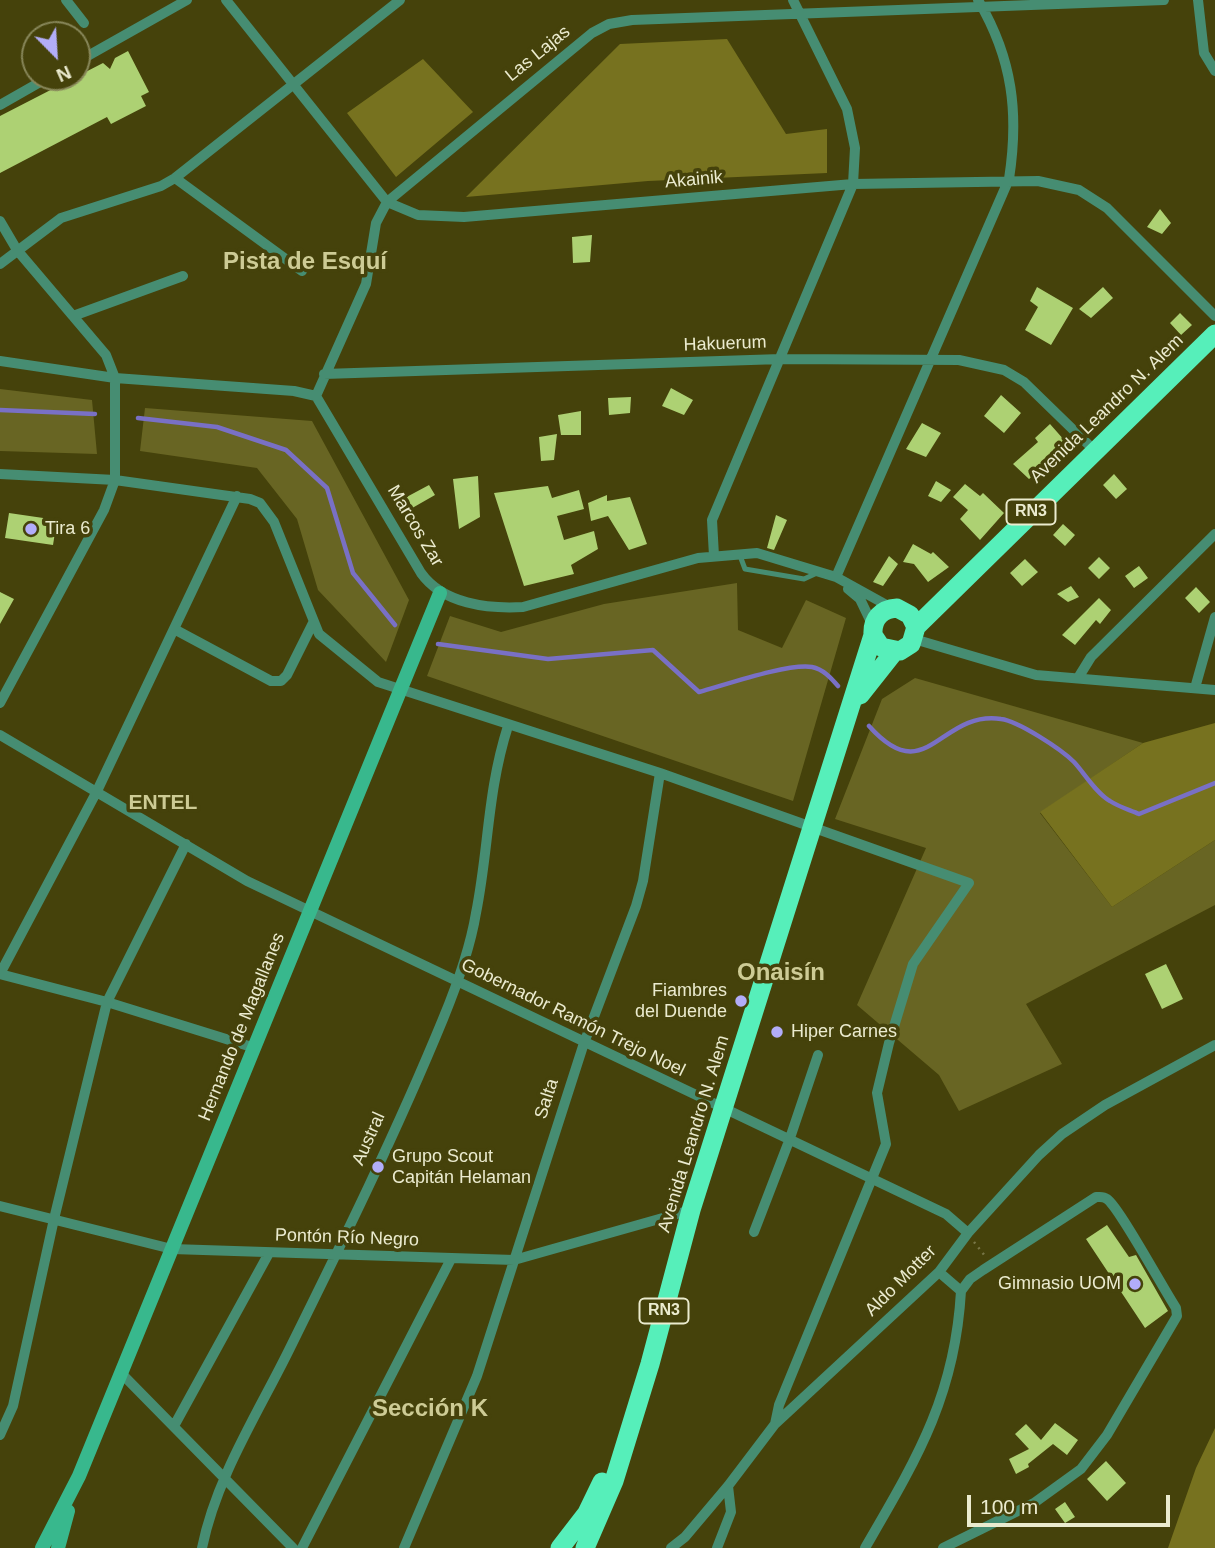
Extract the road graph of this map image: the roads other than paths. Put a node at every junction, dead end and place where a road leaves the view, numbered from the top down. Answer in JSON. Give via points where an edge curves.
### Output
{"nodes":[{"id":1,"x":66,"y":0,"type":"edge"},
{"id":2,"x":187,"y":0,"type":"edge"},
{"id":3,"x":226,"y":0,"type":"edge"},
{"id":4,"x":400,"y":0,"type":"edge"},
{"id":5,"x":793,"y":0,"type":"edge"},
{"id":6,"x":1164,"y":0,"type":"edge"},
{"id":7,"x":1198,"y":0,"type":"edge"},
{"id":8,"x":981,"y":4,"type":"edge"},
{"id":9,"x":802,"y":14,"type":"junction"},
{"id":10,"x":82,"y":21,"type":"edge"},
{"id":11,"x":91,"y":54,"type":"edge"},
{"id":12,"x":1215,"y":71,"type":"edge"},
{"id":13,"x":292,"y":85,"type":"junction"},
{"id":14,"x":24,"y":91,"type":"edge"},
{"id":15,"x":0,"y":105,"type":"edge"},
{"id":16,"x":175,"y":178,"type":"junction"},
{"id":17,"x":1009,"y":179,"type":"junction"},
{"id":18,"x":853,"y":184,"type":"junction"},
{"id":19,"x":387,"y":202,"type":"junction"},
{"id":20,"x":0,"y":221,"type":"edge"},
{"id":21,"x":17,"y":250,"type":"junction"},
{"id":22,"x":0,"y":264,"type":"edge"},
{"id":23,"x":302,"y":271,"type":"dead end"},
{"id":24,"x":183,"y":276,"type":"dead end"},
{"id":25,"x":73,"y":316,"type":"junction"},
{"id":26,"x":1215,"y":316,"type":"edge"},
{"id":27,"x":1215,"y":334,"type":"edge"},
{"id":28,"x":781,"y":359,"type":"junction"},
{"id":29,"x":931,"y":360,"type":"junction"},
{"id":30,"x":0,"y":361,"type":"edge"},
{"id":31,"x":324,"y":374,"type":"junction"},
{"id":32,"x":115,"y":378,"type":"junction"},
{"id":33,"x":316,"y":396,"type":"junction"},
{"id":34,"x":1094,"y":450,"type":"junction"},
{"id":35,"x":0,"y":474,"type":"edge"},
{"id":36,"x":115,"y":480,"type":"junction"},
{"id":37,"x":237,"y":496,"type":"junction"},
{"id":38,"x":1215,"y":534,"type":"edge"},
{"id":39,"x":739,"y":553,"type":"junction"},
{"id":40,"x":714,"y":555,"type":"junction"},
{"id":41,"x":820,"y":572,"type":"junction"},
{"id":42,"x":836,"y":577,"type":"junction"},
{"id":43,"x":440,"y":593,"type":"junction"},
{"id":44,"x":1215,"y":617,"type":"edge"},
{"id":45,"x":907,"y":621,"type":"junction"},
{"id":46,"x":313,"y":623,"type":"junction"},
{"id":47,"x":174,"y":629,"type":"junction"},
{"id":48,"x":873,"y":631,"type":"junction"},
{"id":49,"x":894,"y":652,"type":"junction"},
{"id":50,"x":1078,"y":678,"type":"junction"},
{"id":51,"x":1195,"y":688,"type":"junction"},
{"id":52,"x":1215,"y":690,"type":"edge"},
{"id":53,"x":402,"y":691,"type":"junction"},
{"id":54,"x":0,"y":703,"type":"edge"},
{"id":55,"x":850,"y":710,"type":"junction"},
{"id":56,"x":508,"y":726,"type":"junction"},
{"id":57,"x":0,"y":735,"type":"edge"},
{"id":58,"x":660,"y":774,"type":"junction"},
{"id":59,"x":97,"y":791,"type":"junction"},
{"id":60,"x":812,"y":825,"type":"junction"},
{"id":61,"x":186,"y":844,"type":"junction"},
{"id":62,"x":312,"y":909,"type":"junction"},
{"id":63,"x":0,"y":974,"type":"edge"},
{"id":64,"x":457,"y":981,"type":"junction"},
{"id":65,"x":107,"y":1002,"type":"junction"},
{"id":66,"x":584,"y":1043,"type":"junction"},
{"id":67,"x":1215,"y":1045,"type":"edge"},
{"id":68,"x":255,"y":1048,"type":"junction"},
{"id":69,"x":818,"y":1055,"type":"dead end"},
{"id":70,"x":723,"y":1109,"type":"junction"},
{"id":71,"x":789,"y":1141,"type":"junction"},
{"id":72,"x":873,"y":1181,"type":"junction"},
{"id":73,"x":0,"y":1206,"type":"edge"},
{"id":74,"x":691,"y":1210,"type":"junction"},
{"id":75,"x":54,"y":1220,"type":"junction"},
{"id":76,"x":754,"y":1231,"type":"dead end"},
{"id":77,"x":968,"y":1233,"type":"junction"},
{"id":78,"x":172,"y":1249,"type":"junction"},
{"id":79,"x":269,"y":1253,"type":"junction"},
{"id":80,"x":335,"y":1256,"type":"junction"},
{"id":81,"x":451,"y":1259,"type":"junction"},
{"id":82,"x":514,"y":1260,"type":"junction"},
{"id":83,"x":939,"y":1272,"type":"junction"},
{"id":84,"x":961,"y":1291,"type":"junction"},
{"id":85,"x":121,"y":1373,"type":"junction"},
{"id":86,"x":635,"y":1411,"type":"junction"},
{"id":87,"x":775,"y":1424,"type":"junction"},
{"id":88,"x":174,"y":1426,"type":"junction"},
{"id":89,"x":0,"y":1434,"type":"edge"},
{"id":90,"x":79,"y":1476,"type":"junction"},
{"id":91,"x":225,"y":1478,"type":"junction"},
{"id":92,"x":728,"y":1486,"type":"junction"},
{"id":93,"x":42,"y":1548,"type":"edge"},
{"id":94,"x":58,"y":1548,"type":"edge"},
{"id":95,"x":202,"y":1548,"type":"edge"},
{"id":96,"x":293,"y":1548,"type":"edge"},
{"id":97,"x":302,"y":1548,"type":"edge"},
{"id":98,"x":404,"y":1548,"type":"edge"},
{"id":99,"x":561,"y":1548,"type":"edge"},
{"id":100,"x":585,"y":1548,"type":"edge"},
{"id":101,"x":671,"y":1548,"type":"edge"},
{"id":102,"x":717,"y":1548,"type":"edge"},
{"id":103,"x":865,"y":1548,"type":"edge"},
{"id":104,"x":943,"y":1548,"type":"edge"}],
"edges":[{"from":1,"to":10,"type":"street"},
{"from":2,"to":11,"type":"street"},
{"from":3,"to":13,"type":"street","name":"Akainik"},
{"from":4,"to":13,"type":"street"},
{"from":5,"to":9,"type":"street"},
{"from":6,"to":8,"type":"street","name":"Las Lajas"},
{"from":7,"to":12,"type":"street","via":[[1204,53]]},
{"from":8,"to":9,"type":"street","name":"Las Lajas"},
{"from":8,"to":17,"type":"street","via":[[1002,54],[1015,107]]},
{"from":9,"to":18,"type":"street","via":[[853,128]]},
{"from":9,"to":19,"type":"street","name":"Las Lajas","via":[[609,24],[592,33]]},
{"from":13,"to":16,"type":"street"},
{"from":13,"to":19,"type":"street","name":"Akainik"},
{"from":14,"to":15,"type":"street"},
{"from":16,"to":21,"type":"street","via":[[61,218]]},
{"from":16,"to":23,"type":"street"},
{"from":17,"to":18,"type":"street","name":"Akainik"},
{"from":17,"to":26,"type":"street","name":"Akainik","via":[[1059,184],[1093,198]]},
{"from":17,"to":29,"type":"street"},
{"from":18,"to":19,"type":"street","name":"Akainik","via":[[464,217],[418,215]]},
{"from":18,"to":28,"type":"street"},
{"from":19,"to":31,"type":"street","name":"Las Lajas","via":[[376,223],[366,284]]},
{"from":20,"to":21,"type":"street"},
{"from":21,"to":22,"type":"street"},
{"from":21,"to":25,"type":"street"},
{"from":24,"to":25,"type":"street"},
{"from":25,"to":32,"type":"street","via":[[106,355]]},
{"from":27,"to":34,"type":"highway","name":"Avenida Leandro N. Alem","number":"RN3"},
{"from":28,"to":29,"type":"street","name":"Hakuerum"},
{"from":28,"to":31,"type":"street","name":"Hakuerum"},
{"from":28,"to":40,"type":"street","via":[[712,520]]},
{"from":29,"to":34,"type":"street","name":"Hakuerum","via":[[978,362],[1004,370],[1024,382]]},
{"from":29,"to":42,"type":"street"},
{"from":30,"to":32,"type":"street"},
{"from":31,"to":33,"type":"street","name":"Las Lajas"},
{"from":32,"to":33,"type":"street"},
{"from":32,"to":36,"type":"street"},
{"from":33,"to":43,"type":"street","name":"Marcos Zar","via":[[421,573]]},
{"from":34,"to":45,"type":"highway","name":"Avenida Leandro N. Alem","number":"RN3","via":[[967,573]]},
{"from":35,"to":36,"type":"street"},
{"from":36,"to":37,"type":"street"},
{"from":36,"to":54,"type":"street","via":[[104,510]]},
{"from":37,"to":46,"type":"street","via":[[260,503],[274,522]]},
{"from":37,"to":47,"type":"street"},
{"from":38,"to":50,"type":"street","via":[[1091,657]]},
{"from":39,"to":40,"type":"street","name":"Marcos Zar"},
{"from":39,"to":41,"type":"street","name":"Marcos Zar","via":[[775,557]]},
{"from":39,"to":41,"type":"lane","via":[[745,569],[804,579]]},
{"from":40,"to":43,"type":"street","name":"Marcos Zar","via":[[523,607],[491,607]]},
{"from":41,"to":42,"type":"street","name":"Marcos Zar"},
{"from":42,"to":45,"type":"street","name":"Marcos Zar"},
{"from":42,"to":48,"type":"street","name":"Marcos Zar","via":[[859,599]]},
{"from":43,"to":53,"type":"main road","name":"Hernando de Magallanes"},
{"from":44,"to":51,"type":"street"},
{"from":45,"to":48,"type":"highway","name":"Avenida Leandro N. Alem","number":"RN3","via":[[881,613]]},
{"from":45,"to":49,"type":"highway","name":"Avenida Leandro N. Alem","number":"RN3","via":[[906,649]]},
{"from":45,"to":50,"type":"street","name":"Marcos Zar","via":[[1011,670]]},
{"from":46,"to":47,"type":"street","via":[[281,681],[271,681]]},
{"from":46,"to":53,"type":"street","via":[[319,634],[369,676]]},
{"from":47,"to":59,"type":"street"},
{"from":48,"to":49,"type":"highway","via":[[881,647]]},
{"from":48,"to":55,"type":"highway","name":"Avenida Leandro N. Alem","number":"RN3"},
{"from":49,"to":55,"type":"highway","name":"Avenida Leandro N. Alem","number":"RN3"},
{"from":50,"to":51,"type":"street","name":"Marcos Zar"},
{"from":51,"to":52,"type":"street","name":"Marcos Zar"},
{"from":53,"to":56,"type":"street"},
{"from":53,"to":62,"type":"main road","name":"Hernando de Magallanes"},
{"from":55,"to":60,"type":"highway","name":"Avenida Leandro N. Alem","number":"RN3"},
{"from":56,"to":58,"type":"street"},
{"from":56,"to":64,"type":"street","name":"Austral","via":[[488,809],[476,915]]},
{"from":57,"to":59,"type":"street","name":"Gobernador Ramón Trejo Noel"},
{"from":58,"to":60,"type":"street"},
{"from":58,"to":66,"type":"street","name":"Salta","via":[[643,881]]},
{"from":59,"to":61,"type":"street","name":"Gobernador Ramón Trejo Noel"},
{"from":59,"to":63,"type":"street"},
{"from":60,"to":70,"type":"highway","name":"Avenida Leandro N. Alem","number":"RN3"},
{"from":60,"to":72,"type":"street","via":[[969,883],[914,964],[877,1093],[886,1144]]},
{"from":61,"to":62,"type":"street","name":"Gobernador Ramón Trejo Noel","via":[[247,881]]},
{"from":61,"to":65,"type":"street"},
{"from":62,"to":64,"type":"street","name":"Gobernador Ramón Trejo Noel"},
{"from":62,"to":68,"type":"main road","name":"Hernando de Magallanes"},
{"from":63,"to":65,"type":"street"},
{"from":64,"to":66,"type":"street","name":"Gobernador Ramón Trejo Noel"},
{"from":64,"to":80,"type":"street","name":"Austral"},
{"from":65,"to":68,"type":"street"},
{"from":65,"to":75,"type":"street"},
{"from":66,"to":70,"type":"street","name":"Gobernador Ramón Trejo Noel"},
{"from":66,"to":82,"type":"street","name":"Salta"},
{"from":67,"to":77,"type":"street","name":"Aldo Motter","via":[[1062,1134]]},
{"from":68,"to":78,"type":"main road","name":"Hernando de Magallanes"},
{"from":69,"to":71,"type":"street"},
{"from":70,"to":71,"type":"street","name":"Gobernador Ramón Trejo Noel"},
{"from":70,"to":74,"type":"highway","name":"Avenida Leandro N. Alem","number":"RN3"},
{"from":71,"to":72,"type":"street","name":"Gobernador Ramón Trejo Noel"},
{"from":71,"to":76,"type":"street"},
{"from":72,"to":77,"type":"street","name":"Gobernador Ramón Trejo Noel","via":[[946,1214]]},
{"from":72,"to":87,"type":"street"},
{"from":73,"to":75,"type":"street","name":"Pontón Río Negro"},
{"from":74,"to":82,"type":"street","name":"Pontón Río Negro"},
{"from":74,"to":86,"type":"highway","name":"Avenida Leandro N. Alem","number":"RN3"},
{"from":75,"to":78,"type":"street","name":"Pontón Río Negro"},
{"from":75,"to":89,"type":"street","via":[[13,1406]]},
{"from":77,"to":83,"type":"street","name":"Aldo Motter"},
{"from":78,"to":79,"type":"street","name":"Pontón Río Negro"},
{"from":78,"to":85,"type":"main road","name":"Hernando de Magallanes"},
{"from":79,"to":80,"type":"street","name":"Pontón Río Negro"},
{"from":79,"to":88,"type":"street"},
{"from":80,"to":81,"type":"street","name":"Pontón Río Negro"},
{"from":80,"to":91,"type":"street","name":"Austral"},
{"from":81,"to":82,"type":"street","name":"Pontón Río Negro"},
{"from":81,"to":97,"type":"street"},
{"from":82,"to":98,"type":"street","name":"Salta","via":[[477,1376]]},
{"from":83,"to":84,"type":"street"},
{"from":83,"to":87,"type":"street","name":"Aldo Motter"},
{"from":84,"to":103,"type":"street","via":[[959,1329],[941,1401],[920,1453]]},
{"from":84,"to":104,"type":"street","via":[[970,1279],[1102,1197],[1108,1199],[1177,1315],[1107,1435],[1081,1469],[1034,1503]]},
{"from":85,"to":88,"type":"street"},
{"from":85,"to":90,"type":"main road","name":"Hernando de Magallanes"},
{"from":86,"to":99,"type":"highway","name":"Avenida Leandro N. Alem","number":"RN3","via":[[587,1513]]},
{"from":86,"to":100,"type":"highway","name":"Avenida Leandro N. Alem","number":"RN3","via":[[601,1517]]},
{"from":87,"to":92,"type":"street","name":"Aldo Motter"},
{"from":88,"to":91,"type":"street"},
{"from":90,"to":93,"type":"main road","name":"Hernando de Magallanes"},
{"from":90,"to":94,"type":"main road","name":"Hernando de Magallanes"},
{"from":91,"to":95,"type":"street","name":"Austral","via":[[207,1521]]},
{"from":91,"to":96,"type":"street"},
{"from":92,"to":101,"type":"street","name":"Aldo Motter"},
{"from":92,"to":102,"type":"street","via":[[731,1513]]}]}
